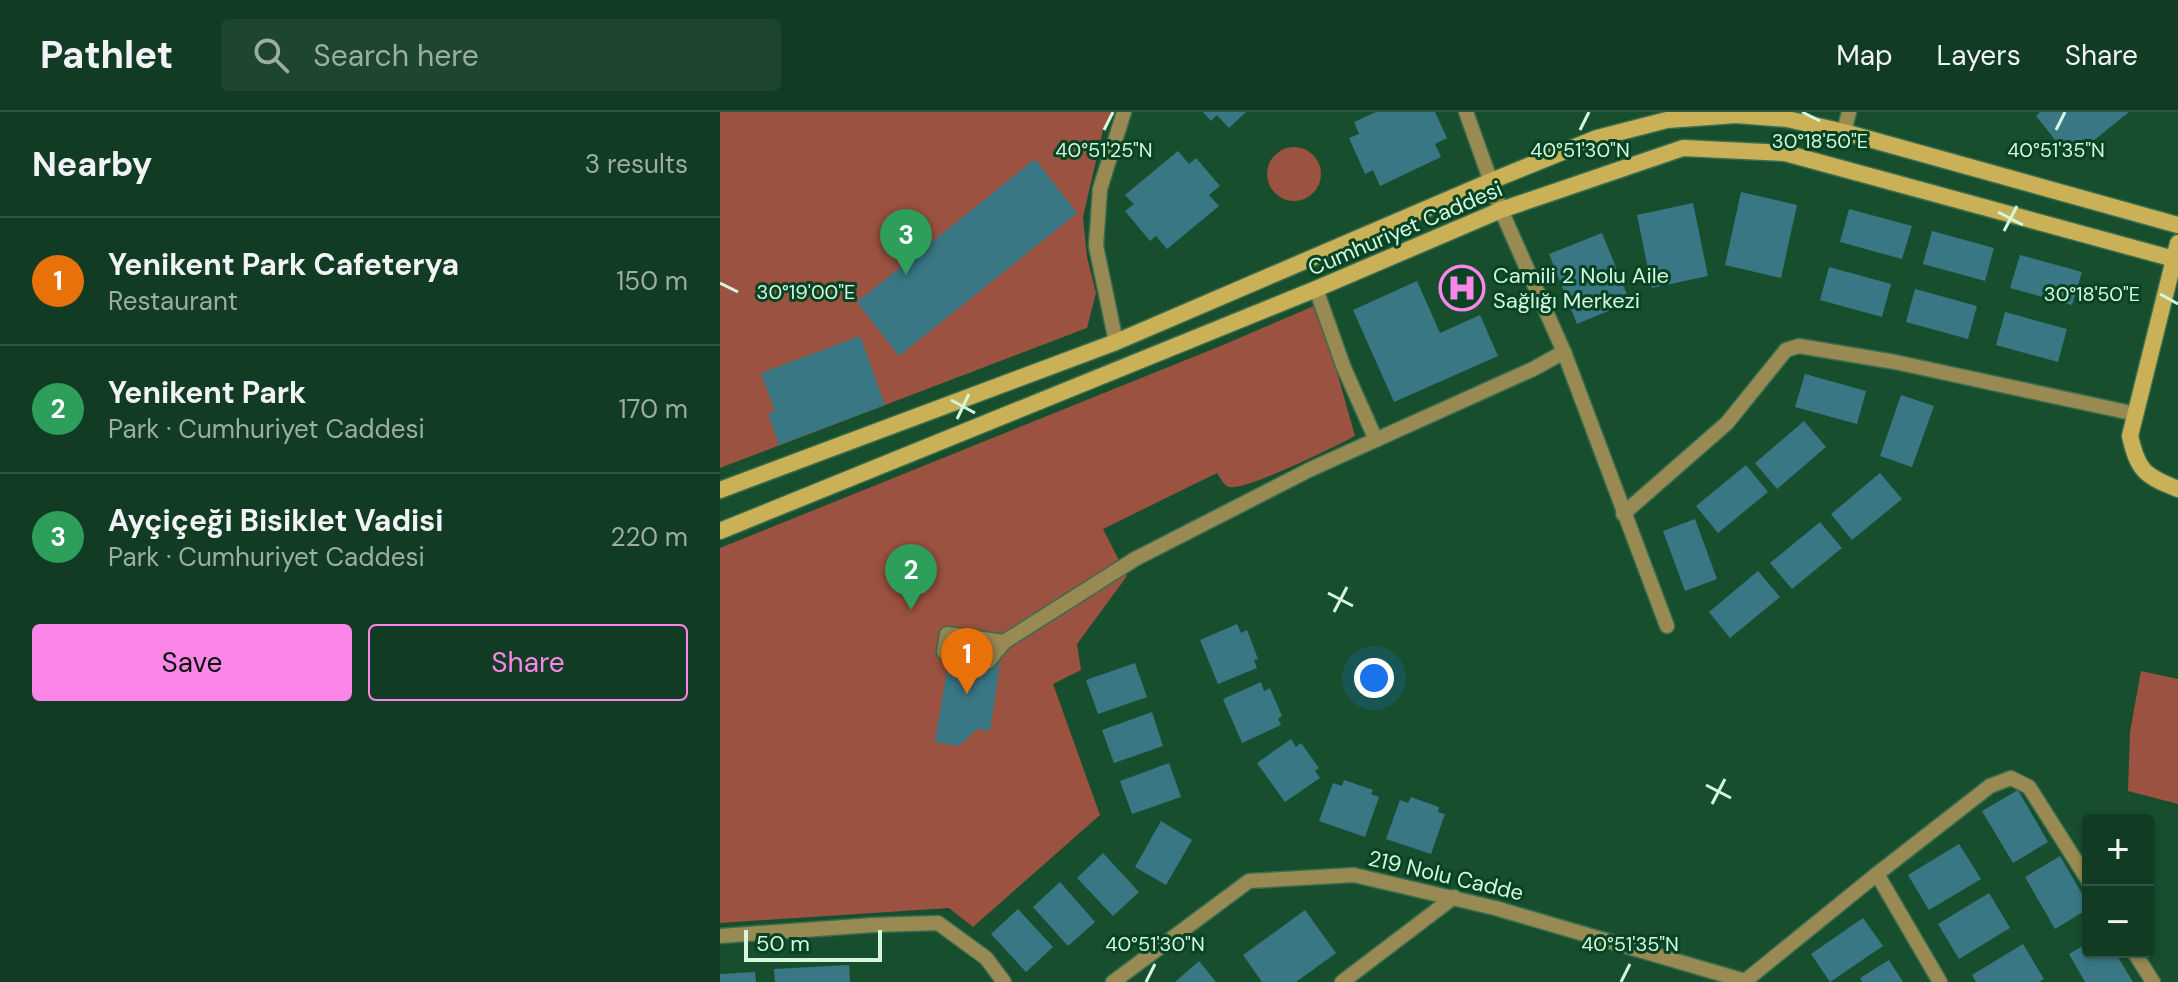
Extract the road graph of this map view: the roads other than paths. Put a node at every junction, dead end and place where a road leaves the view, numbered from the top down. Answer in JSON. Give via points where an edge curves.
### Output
{"nodes":[{"id":1,"x":1124,"y":112,"type":"edge"},
{"id":2,"x":1466,"y":112,"type":"edge"},
{"id":3,"x":1849,"y":112,"type":"edge"},
{"id":4,"x":1844,"y":132,"type":"junction"},
{"id":5,"x":1491,"y":181,"type":"junction"},
{"id":6,"x":1501,"y":210,"type":"junction"},
{"id":7,"x":2178,"y":225,"type":"edge"},
{"id":8,"x":2177,"y":254,"type":"edge"},
{"id":9,"x":1316,"y":289,"type":"junction"},
{"id":10,"x":1116,"y":342,"type":"junction"},
{"id":11,"x":1564,"y":352,"type":"junction"},
{"id":12,"x":2136,"y":414,"type":"junction"},
{"id":13,"x":1376,"y":440,"type":"junction"},
{"id":14,"x":2178,"y":489,"type":"edge"},
{"id":15,"x":720,"y":490,"type":"edge"},
{"id":16,"x":1623,"y":514,"type":"junction"},
{"id":17,"x":720,"y":531,"type":"edge"},
{"id":18,"x":1667,"y":626,"type":"dead end"},
{"id":19,"x":1004,"y":642,"type":"junction"},
{"id":20,"x":944,"y":652,"type":"dead end"},
{"id":21,"x":988,"y":662,"type":"dead end"},
{"id":22,"x":2082,"y":871,"type":"edge"},
{"id":23,"x":1877,"y":874,"type":"junction"},
{"id":24,"x":1454,"y":897,"type":"junction"},
{"id":25,"x":720,"y":936,"type":"edge"},
{"id":26,"x":2138,"y":958,"type":"edge"},
{"id":27,"x":1746,"y":981,"type":"edge"},
{"id":28,"x":1004,"y":982,"type":"edge"},
{"id":29,"x":1113,"y":982,"type":"edge"},
{"id":30,"x":1342,"y":982,"type":"edge"},
{"id":31,"x":1940,"y":982,"type":"edge"},
{"id":32,"x":2153,"y":982,"type":"edge"}],
"edges":[{"from":1,"to":10,"type":"street","via":[[1100,189],[1096,246]]},
{"from":2,"to":5,"type":"street"},
{"from":3,"to":4,"type":"street"},
{"from":4,"to":5,"type":"street","name":"Cumhuriyet Caddesi","via":[[1736,115],[1667,120],[1597,138]]},
{"from":4,"to":7,"type":"street","name":"Cumhuriyet Caddesi"},
{"from":5,"to":6,"type":"street"},
{"from":5,"to":10,"type":"street","name":"Cumhuriyet Caddesi"},
{"from":6,"to":8,"type":"street","name":"Cumhuriyet Caddesi","via":[[1683,148],[1743,149],[1839,166]]},
{"from":6,"to":9,"type":"street","name":"Cumhuriyet Caddesi"},
{"from":6,"to":11,"type":"street"},
{"from":8,"to":12,"type":"street"},
{"from":9,"to":13,"type":"street"},
{"from":9,"to":17,"type":"street","name":"Cumhuriyet Caddesi"},
{"from":10,"to":15,"type":"street","name":"Cumhuriyet Caddesi"},
{"from":11,"to":13,"type":"street"},
{"from":11,"to":16,"type":"street"},
{"from":12,"to":14,"type":"street","via":[[2130,436],[2135,458],[2151,479]]},
{"from":12,"to":16,"type":"street","via":[[1799,346],[1786,350],[1727,423]]},
{"from":13,"to":19,"type":"street","via":[[1135,559]]},
{"from":16,"to":18,"type":"street"},
{"from":19,"to":20,"type":"street","via":[[947,634]]},
{"from":19,"to":21,"type":"street"},
{"from":22,"to":23,"type":"street","via":[[2029,787],[2011,778],[1990,786]]},
{"from":23,"to":27,"type":"street"},
{"from":23,"to":31,"type":"street"},
{"from":24,"to":27,"type":"street","name":"219 Nolu Cadde"},
{"from":24,"to":29,"type":"street","name":"219 Nolu Cadde","via":[[1354,875],[1249,881]]},
{"from":24,"to":30,"type":"street"},
{"from":25,"to":28,"type":"street","via":[[938,923],[986,958]]},
{"from":26,"to":32,"type":"street"}]}
